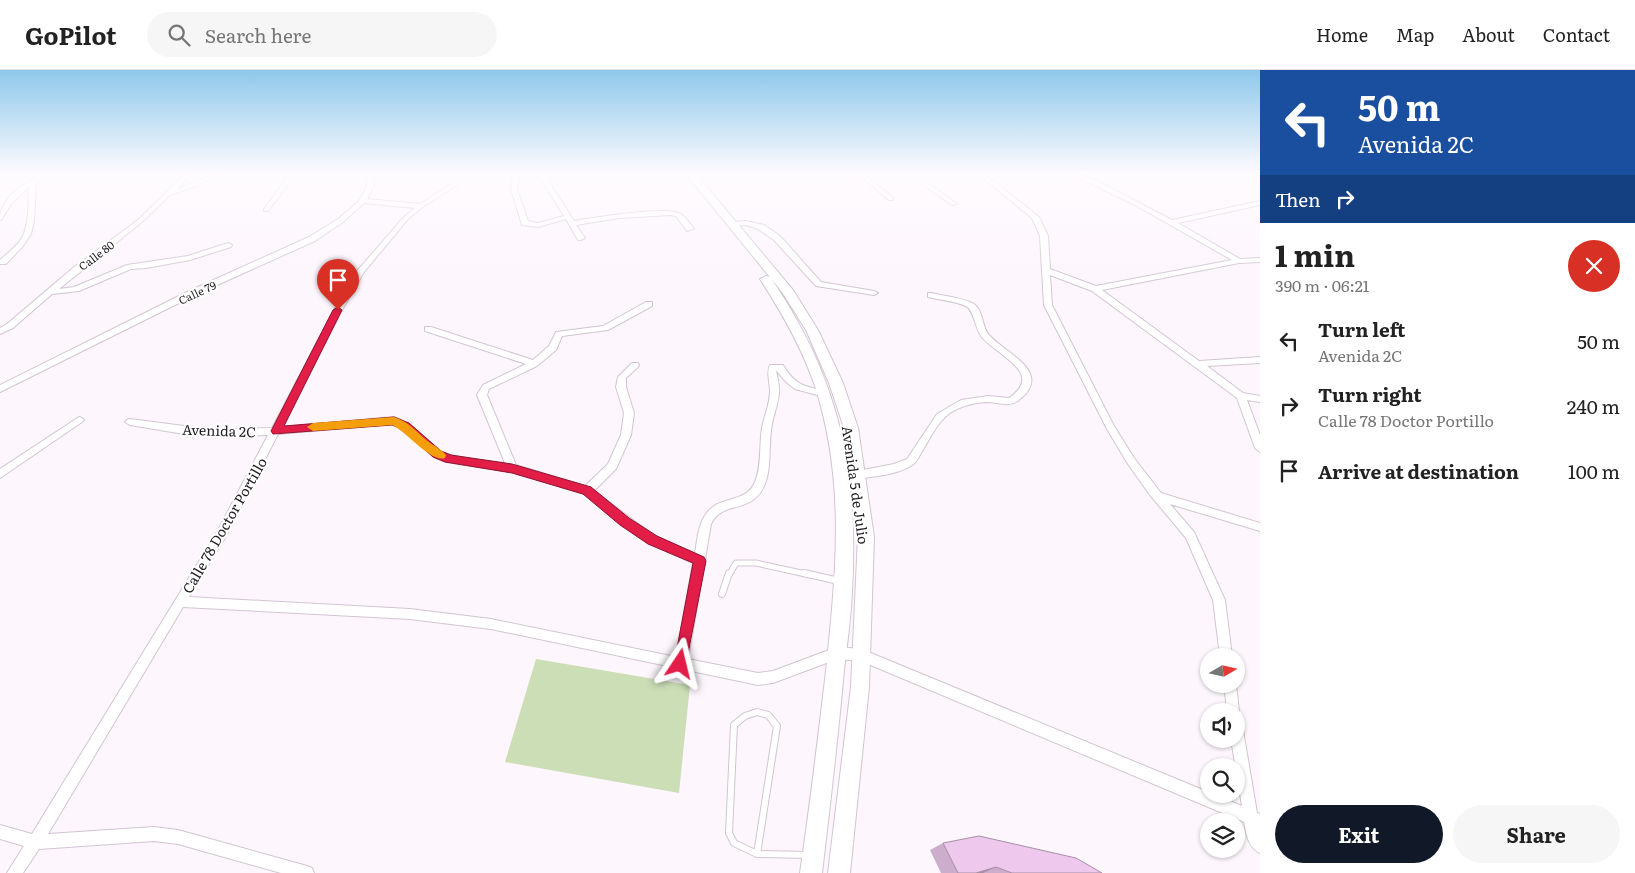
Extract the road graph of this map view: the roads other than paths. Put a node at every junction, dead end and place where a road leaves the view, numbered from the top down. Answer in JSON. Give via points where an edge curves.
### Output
{"nodes":[{"id":1,"x":30,"y":211,"type":"edge"},
{"id":2,"x":150,"y":211,"type":"edge"},
{"id":3,"x":350,"y":211,"type":"edge"},
{"id":4,"x":416,"y":211,"type":"edge"},
{"id":5,"x":521,"y":211,"type":"edge"},
{"id":6,"x":564,"y":211,"type":"edge"},
{"id":7,"x":711,"y":211,"type":"edge"},
{"id":8,"x":722,"y":211,"type":"edge"},
{"id":9,"x":1028,"y":211,"type":"edge"},
{"id":10,"x":1152,"y":211,"type":"edge"},
{"id":11,"x":1221,"y":211,"type":"edge"},
{"id":12,"x":569,"y":220,"type":"junction"},
{"id":13,"x":1172,"y":222,"type":"junction"},
{"id":14,"x":733,"y":224,"type":"junction"},
{"id":15,"x":690,"y":229,"type":"dead end"},
{"id":16,"x":581,"y":238,"type":"dead end"},
{"id":17,"x":228,"y":245,"type":"dead end"},
{"id":18,"x":1260,"y":260,"type":"edge"},
{"id":19,"x":1239,"y":261,"type":"junction"},
{"id":20,"x":4,"y":262,"type":"dead end"},
{"id":21,"x":1045,"y":270,"type":"junction"},
{"id":22,"x":1095,"y":289,"type":"junction"},
{"id":23,"x":51,"y":292,"type":"junction"},
{"id":24,"x":874,"y":293,"type":"dead end"},
{"id":25,"x":931,"y":295,"type":"dead end"},
{"id":26,"x":649,"y":304,"type":"dead end"},
{"id":27,"x":428,"y":329,"type":"dead end"},
{"id":28,"x":0,"y":331,"type":"edge"},
{"id":29,"x":1260,"y":360,"type":"edge"},
{"id":30,"x":534,"y":364,"type":"junction"},
{"id":31,"x":1197,"y":364,"type":"junction"},
{"id":32,"x":636,"y":365,"type":"dead end"},
{"id":33,"x":0,"y":388,"type":"edge"},
{"id":34,"x":824,"y":394,"type":"junction"},
{"id":35,"x":1241,"y":396,"type":"junction"},
{"id":36,"x":1260,"y":399,"type":"edge"},
{"id":37,"x":79,"y":420,"type":"dead end"},
{"id":38,"x":130,"y":422,"type":"dead end"},
{"id":39,"x":276,"y":431,"type":"junction"},
{"id":40,"x":1260,"y":448,"type":"edge"},
{"id":41,"x":512,"y":468,"type":"junction"},
{"id":42,"x":0,"y":474,"type":"edge"},
{"id":43,"x":857,"y":475,"type":"junction"},
{"id":44,"x":587,"y":491,"type":"junction"},
{"id":45,"x":1157,"y":496,"type":"junction"},
{"id":46,"x":1260,"y":528,"type":"edge"},
{"id":47,"x":699,"y":561,"type":"junction"},
{"id":48,"x":844,"y":582,"type":"junction"},
{"id":49,"x":722,"y":594,"type":"dead end"},
{"id":50,"x":179,"y":602,"type":"junction"},
{"id":51,"x":1225,"y":648,"type":"edge"},
{"id":52,"x":837,"y":653,"type":"junction"},
{"id":53,"x":861,"y":655,"type":"junction"},
{"id":54,"x":680,"y":664,"type":"junction"},
{"id":55,"x":1240,"y":748,"type":"edge"},
{"id":56,"x":1256,"y":819,"type":"edge"},
{"id":57,"x":0,"y":832,"type":"edge"},
{"id":58,"x":35,"y":842,"type":"junction"},
{"id":59,"x":1260,"y":846,"type":"edge"},
{"id":60,"x":756,"y":854,"type":"junction"},
{"id":61,"x":814,"y":855,"type":"junction"},
{"id":62,"x":14,"y":873,"type":"edge"},
{"id":63,"x":307,"y":873,"type":"edge"},
{"id":64,"x":811,"y":873,"type":"edge"},
{"id":65,"x":839,"y":873,"type":"edge"}],
"edges":[{"from":1,"to":20,"type":"street","via":[[31,224],[25,238]]},
{"from":2,"to":23,"type":"street","name":"Calle 80"},
{"from":3,"to":33,"type":"street","name":"Calle 79","via":[[312,239]]},
{"from":4,"to":39,"type":"street","name":"Calle 78 Doctor Portillo","via":[[361,271]]},
{"from":5,"to":12,"type":"street","via":[[525,223],[538,225]]},
{"from":6,"to":12,"type":"street"},
{"from":7,"to":34,"type":"main road","name":"Avenida 5 de Julio","via":[[780,298],[811,356]]},
{"from":8,"to":14,"type":"main road","name":"Avenida 5 de Julio"},
{"from":9,"to":21,"type":"street","via":[[1035,217],[1044,236]]},
{"from":10,"to":13,"type":"street"},
{"from":11,"to":13,"type":"street"},
{"from":12,"to":15,"type":"street","via":[[670,213],[678,215]]},
{"from":12,"to":16,"type":"street"},
{"from":13,"to":19,"type":"street"},
{"from":14,"to":24,"type":"street","via":[[746,222],[777,238],[819,284]]},
{"from":14,"to":43,"type":"main road","name":"Avenida 5 de Julio","via":[[787,290],[812,330],[836,383],[851,428]]},
{"from":17,"to":23,"type":"street","via":[[190,258],[130,267],[76,289]]},
{"from":18,"to":19,"type":"street"},
{"from":19,"to":22,"type":"street"},
{"from":21,"to":22,"type":"street"},
{"from":21,"to":45,"type":"street","via":[[1048,305],[1110,427]]},
{"from":22,"to":31,"type":"street"},
{"from":23,"to":28,"type":"street","name":"Calle 80"},
{"from":25,"to":43,"type":"street","via":[[970,305],[987,338],[1023,367],[1028,385],[1010,401],[988,399],[964,402],[950,408],[940,416],[910,462]]},
{"from":26,"to":30,"type":"street","via":[[605,328],[559,334],[552,348]]},
{"from":27,"to":30,"type":"street"},
{"from":29,"to":31,"type":"street"},
{"from":30,"to":41,"type":"street","via":[[483,390],[482,395]]},
{"from":31,"to":35,"type":"street"},
{"from":32,"to":44,"type":"street","via":[[622,377],[621,387],[629,413],[626,435],[612,466]]},
{"from":34,"to":47,"type":"street","via":[[797,388],[790,384],[780,368],[773,367],[775,396],[765,432],[766,456],[760,484],[752,496],[715,509],[709,516]]},
{"from":34,"to":48,"type":"main road","name":"Avenida 5 de Julio","via":[[835,427],[842,482]]},
{"from":35,"to":36,"type":"street"},
{"from":35,"to":40,"type":"street"},
{"from":37,"to":42,"type":"street"},
{"from":38,"to":39,"type":"street","name":"Avenida 2C","via":[[203,432]]},
{"from":39,"to":41,"type":"street","name":"Avenida 2C","via":[[394,420],[406,426],[437,454],[449,459]]},
{"from":39,"to":50,"type":"street","name":"Calle 78 Doctor Portillo","via":[[221,535]]},
{"from":41,"to":44,"type":"street","name":"Avenida 2C"},
{"from":43,"to":53,"type":"main road","name":"Avenida 5 de Julio","via":[[866,537]]},
{"from":44,"to":47,"type":"street","name":"Avenida 2C","via":[[652,540]]},
{"from":45,"to":46,"type":"street"},
{"from":45,"to":51,"type":"street","via":[[1190,535],[1219,600]]},
{"from":47,"to":54,"type":"street"},
{"from":48,"to":49,"type":"lane","via":[[756,563],[736,564]]},
{"from":48,"to":52,"type":"main road","name":"Avenida 5 de Julio"},
{"from":50,"to":54,"type":"street","via":[[410,614],[491,624]]},
{"from":50,"to":58,"type":"street","name":"Calle 78 Doctor Portillo"},
{"from":52,"to":53,"type":"street"},
{"from":52,"to":54,"type":"street","via":[[773,677],[758,678]]},
{"from":52,"to":61,"type":"main road","name":"Avenida 5 de Julio"},
{"from":53,"to":56,"type":"street"},
{"from":53,"to":65,"type":"main road","name":"Avenida 5 de Julio"},
{"from":55,"to":56,"type":"street"},
{"from":56,"to":59,"type":"street","via":[[1254,837]]},
{"from":57,"to":58,"type":"street"},
{"from":58,"to":62,"type":"street","name":"Calle 78 Doctor Portillo"},
{"from":58,"to":63,"type":"street","via":[[154,834],[178,837]]},
{"from":60,"to":60,"type":"lane","via":[[734,843],[729,833],[734,725],[743,717],[765,712],[772,716],[776,726]]},
{"from":60,"to":61,"type":"lane"},
{"from":61,"to":64,"type":"main road","name":"Avenida 5 de Julio"}]}
